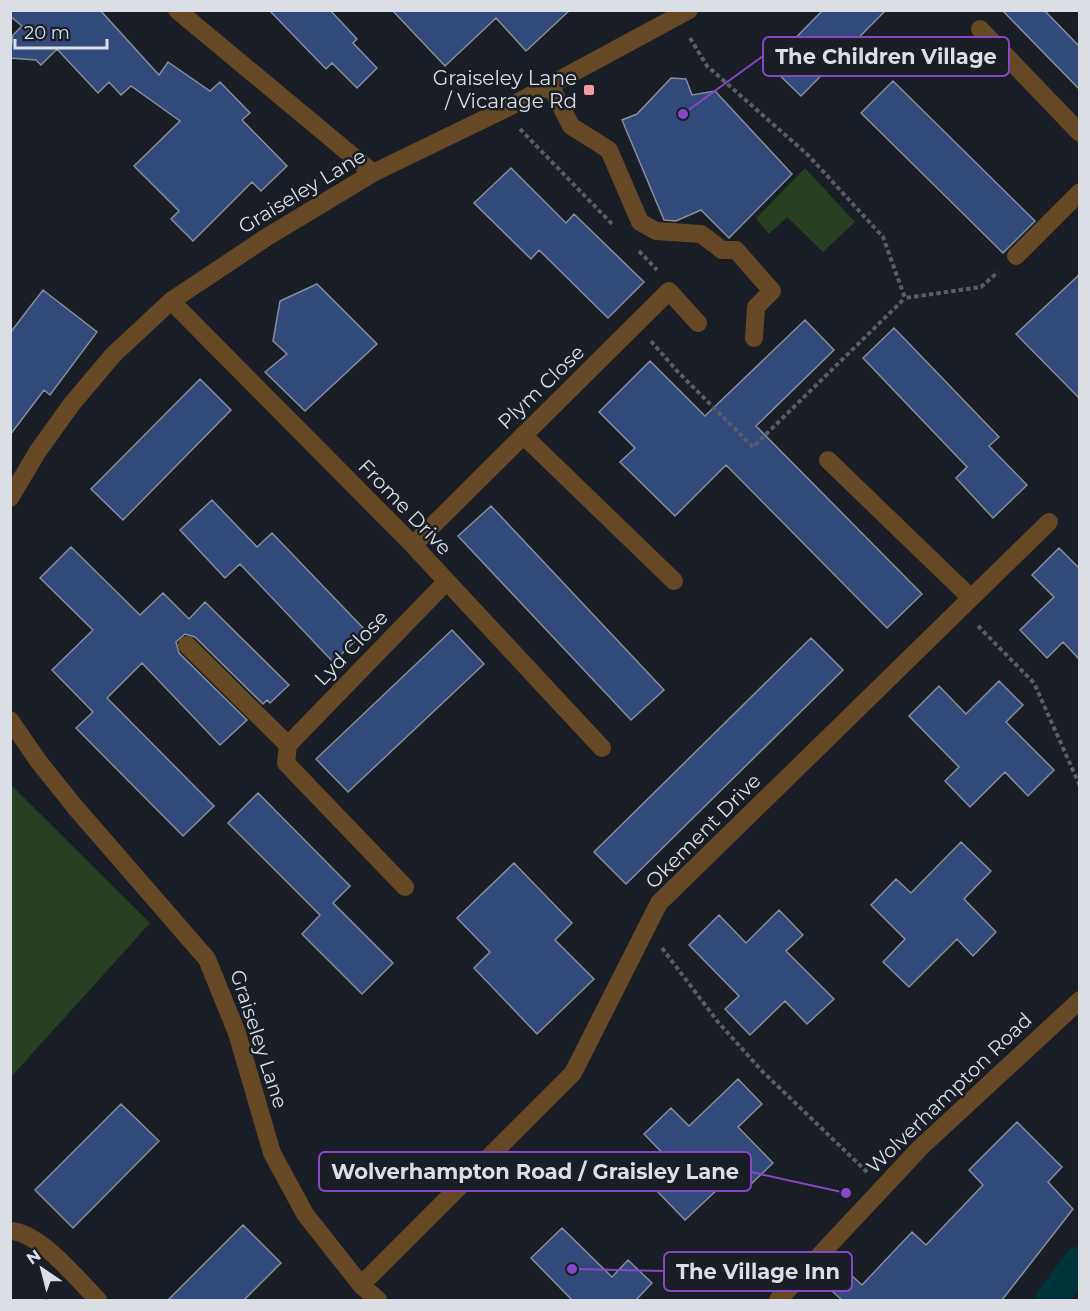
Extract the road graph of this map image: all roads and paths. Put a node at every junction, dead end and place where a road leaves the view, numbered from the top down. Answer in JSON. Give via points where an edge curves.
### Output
{"nodes":[{"id":1,"x":177,"y":10,"type":"edge"},
{"id":2,"x":684,"y":13,"type":"edge"},
{"id":3,"x":980,"y":29,"type":"dead end"},
{"id":4,"x":550,"y":85,"type":"junction"},
{"id":5,"x":513,"y":105,"type":"junction"},
{"id":6,"x":1080,"y":133,"type":"edge"},
{"id":7,"x":373,"y":174,"type":"junction"},
{"id":8,"x":1080,"y":192,"type":"edge"},
{"id":9,"x":615,"y":226,"type":"dead end"},
{"id":10,"x":639,"y":251,"type":"dead end"},
{"id":11,"x":1016,"y":256,"type":"joint"},
{"id":12,"x":669,"y":291,"type":"junction"},
{"id":13,"x":905,"y":298,"type":"junction"},
{"id":14,"x":171,"y":302,"type":"junction"},
{"id":15,"x":698,"y":323,"type":"dead end"},
{"id":16,"x":637,"y":324,"type":"junction"},
{"id":17,"x":754,"y":338,"type":"dead end"},
{"id":18,"x":523,"y":435,"type":"junction"},
{"id":19,"x":828,"y":460,"type":"dead end"},
{"id":20,"x":10,"y":498,"type":"edge"},
{"id":21,"x":1049,"y":522,"type":"dead end"},
{"id":22,"x":413,"y":545,"type":"junction"},
{"id":23,"x":674,"y":581,"type":"dead end"},
{"id":24,"x":446,"y":582,"type":"junction"},
{"id":25,"x":966,"y":603,"type":"junction"},
{"id":26,"x":187,"y":645,"type":"dead end"},
{"id":27,"x":10,"y":720,"type":"edge"},
{"id":28,"x":288,"y":745,"type":"junction"},
{"id":29,"x":602,"y":748,"type":"dead end"},
{"id":30,"x":1080,"y":786,"type":"edge"},
{"id":31,"x":405,"y":887,"type":"dead end"},
{"id":32,"x":646,"y":928,"type":"junction"},
{"id":33,"x":1080,"y":1000,"type":"edge"},
{"id":34,"x":883,"y":1187,"type":"junction"},
{"id":35,"x":10,"y":1231,"type":"edge"},
{"id":36,"x":361,"y":1285,"type":"junction"},
{"id":37,"x":98,"y":1300,"type":"edge"},
{"id":38,"x":378,"y":1300,"type":"edge"},
{"id":39,"x":778,"y":1300,"type":"edge"}],
"edges":[{"from":1,"to":7,"type":"street"},
{"from":2,"to":4,"type":"street","name":"Graiseley Lane"},
{"from":2,"to":13,"type":"path","via":[[707,66],[808,155],[883,237]]},
{"from":3,"to":6,"type":"street"},
{"from":4,"to":5,"type":"street","name":"Graiseley Lane"},
{"from":4,"to":17,"type":"street","via":[[571,126],[609,150],[640,222],[656,231],[701,234],[722,250],[736,250],[772,291],[756,307]]},
{"from":5,"to":7,"type":"street","name":"Graiseley Lane"},
{"from":5,"to":9,"type":"path","via":[[519,128]]},
{"from":7,"to":14,"type":"street","name":"Graiseley Lane","via":[[267,237]]},
{"from":8,"to":11,"type":"street"},
{"from":10,"to":12,"type":"path","via":[[663,276]]},
{"from":11,"to":13,"type":"path","via":[[981,287]]},
{"from":12,"to":15,"type":"street"},
{"from":12,"to":16,"type":"street","name":"Plym Close"},
{"from":13,"to":16,"type":"path","via":[[753,447],[677,371]]},
{"from":14,"to":20,"type":"street","name":"Graiseley Lane","via":[[113,355],[71,405]]},
{"from":14,"to":22,"type":"street","name":"Frome Drive"},
{"from":16,"to":18,"type":"street","name":"Plym Close"},
{"from":18,"to":22,"type":"street","name":"Plym Close"},
{"from":18,"to":23,"type":"street"},
{"from":19,"to":25,"type":"street"},
{"from":21,"to":25,"type":"street","name":"Okement Drive"},
{"from":22,"to":24,"type":"street","name":"Frome Drive"},
{"from":24,"to":28,"type":"street","name":"Lyd Close"},
{"from":24,"to":29,"type":"street","name":"Frome Drive"},
{"from":25,"to":30,"type":"path","via":[[1034,683]]},
{"from":25,"to":32,"type":"street","name":"Okement Drive","via":[[659,903]]},
{"from":26,"to":28,"type":"street"},
{"from":27,"to":36,"type":"street","name":"Graiseley Lane","via":[[75,807],[207,959],[237,1033],[272,1153],[305,1214]]},
{"from":28,"to":31,"type":"street","via":[[286,763]]},
{"from":32,"to":34,"type":"path","via":[[718,1022],[762,1071]]},
{"from":32,"to":36,"type":"street","name":"Okement Drive","via":[[573,1073]]},
{"from":33,"to":34,"type":"street","name":"Wolverhampton Road"},
{"from":34,"to":39,"type":"street","name":"Wolverhampton Road"},
{"from":35,"to":37,"type":"street","via":[[31,1236]]},
{"from":36,"to":38,"type":"street","name":"Graiseley Lane"}]}
